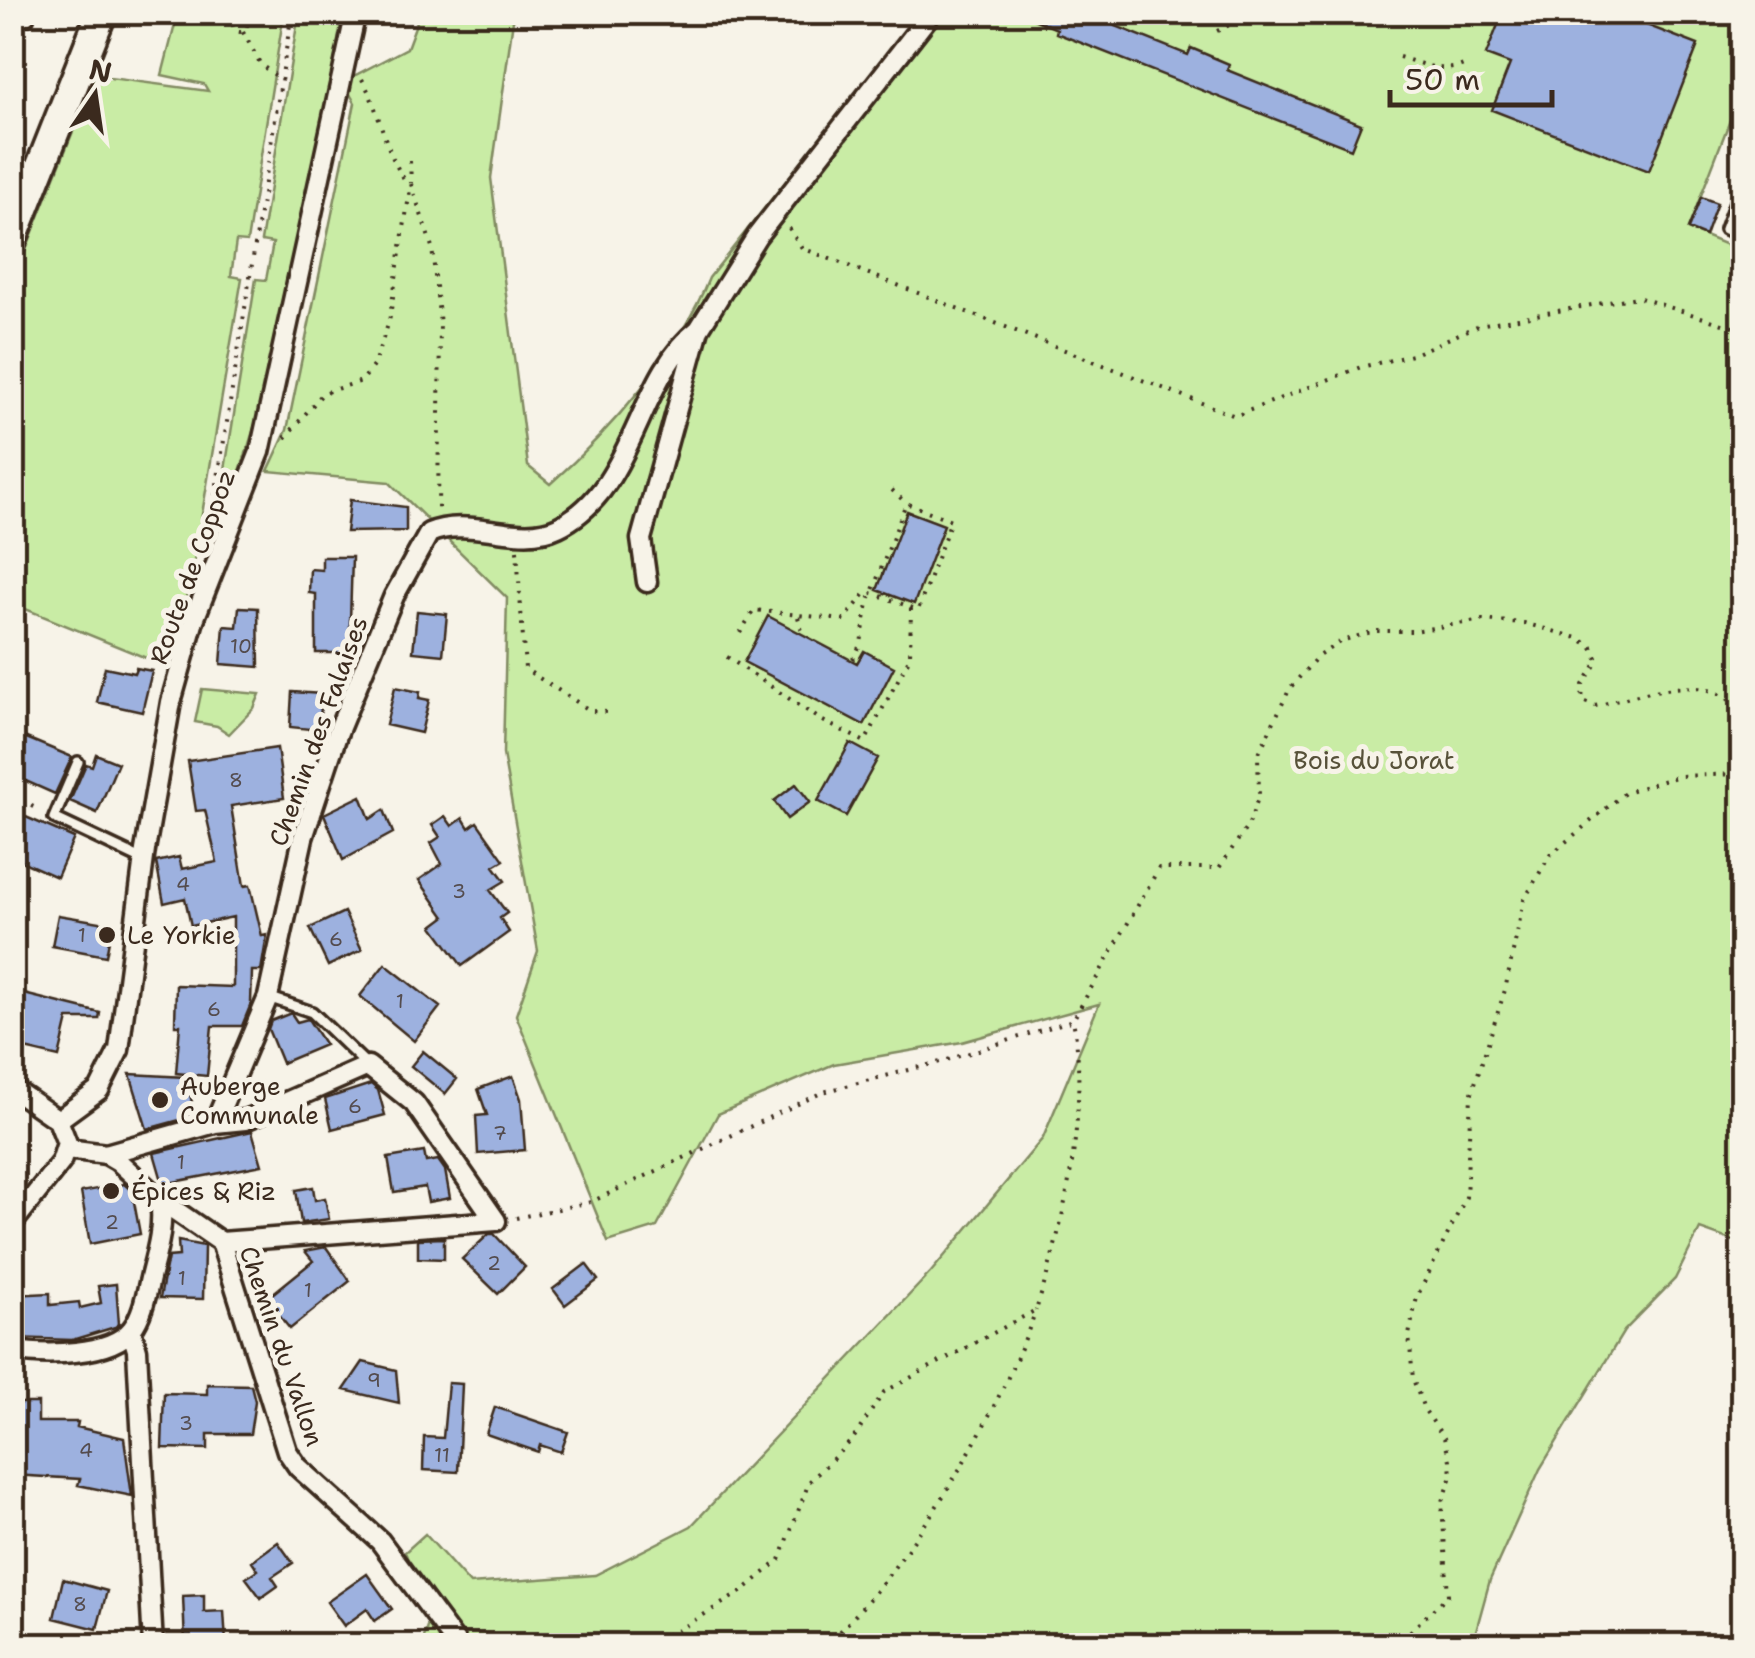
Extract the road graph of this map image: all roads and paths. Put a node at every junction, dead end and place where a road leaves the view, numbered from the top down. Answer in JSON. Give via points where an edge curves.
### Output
{"nodes":[{"id":1,"x":102,"y":12,"type":"edge"},
{"id":2,"x":252,"y":12,"type":"edge"},
{"id":3,"x":292,"y":12,"type":"edge"},
{"id":4,"x":356,"y":12,"type":"edge"},
{"id":5,"x":932,"y":12,"type":"edge"},
{"id":6,"x":1256,"y":12,"type":"edge"},
{"id":7,"x":1310,"y":12,"type":"edge"},
{"id":8,"x":246,"y":20,"type":"junction"},
{"id":9,"x":1307,"y":21,"type":"dead end"},
{"id":10,"x":1217,"y":31,"type":"dead end"},
{"id":11,"x":243,"y":32,"type":"junction"},
{"id":12,"x":1399,"y":57,"type":"dead end"},
{"id":13,"x":1469,"y":62,"type":"dead end"},
{"id":14,"x":361,"y":77,"type":"dead end"},
{"id":15,"x":281,"y":78,"type":"junction"},
{"id":16,"x":410,"y":161,"type":"dead end"},
{"id":17,"x":1742,"y":183,"type":"edge"},
{"id":18,"x":411,"y":184,"type":"junction"},
{"id":19,"x":776,"y":211,"type":"junction"},
{"id":20,"x":1742,"y":236,"type":"edge"},
{"id":21,"x":12,"y":239,"type":"edge"},
{"id":22,"x":700,"y":329,"type":"junction"},
{"id":23,"x":1742,"y":330,"type":"edge"},
{"id":24,"x":260,"y":452,"type":"junction"},
{"id":25,"x":892,"y":490,"type":"dead end"},
{"id":26,"x":906,"y":503,"type":"junction"},
{"id":27,"x":435,"y":530,"type":"junction"},
{"id":28,"x":517,"y":531,"type":"junction"},
{"id":29,"x":209,"y":534,"type":"dead end"},
{"id":30,"x":647,"y":582,"type":"dead end"},
{"id":31,"x":873,"y":593,"type":"junction"},
{"id":32,"x":911,"y":607,"type":"junction"},
{"id":33,"x":798,"y":617,"type":"junction"},
{"id":34,"x":802,"y":631,"type":"dead end"},
{"id":35,"x":740,"y":633,"type":"dead end"},
{"id":36,"x":727,"y":657,"type":"dead end"},
{"id":37,"x":853,"y":659,"type":"dead end"},
{"id":38,"x":608,"y":712,"type":"dead end"},
{"id":39,"x":1742,"y":713,"type":"edge"},
{"id":40,"x":78,"y":762,"type":"dead end"},
{"id":41,"x":1742,"y":774,"type":"edge"},
{"id":42,"x":12,"y":797,"type":"edge"},
{"id":43,"x":54,"y":818,"type":"junction"},
{"id":44,"x":144,"y":860,"type":"junction"},
{"id":45,"x":268,"y":997,"type":"junction"},
{"id":46,"x":1073,"y":1020,"type":"junction"},
{"id":47,"x":368,"y":1066,"type":"junction"},
{"id":48,"x":12,"y":1088,"type":"edge"},
{"id":49,"x":58,"y":1120,"type":"junction"},
{"id":50,"x":215,"y":1123,"type":"junction"},
{"id":51,"x":67,"y":1149,"type":"junction"},
{"id":52,"x":106,"y":1154,"type":"junction"},
{"id":53,"x":160,"y":1200,"type":"junction"},
{"id":54,"x":496,"y":1221,"type":"junction"},
{"id":55,"x":12,"y":1224,"type":"edge"},
{"id":56,"x":221,"y":1242,"type":"junction"},
{"id":57,"x":1036,"y":1310,"type":"junction"},
{"id":58,"x":132,"y":1330,"type":"junction"},
{"id":59,"x":18,"y":1351,"type":"edge"},
{"id":60,"x":12,"y":1372,"type":"edge"},
{"id":61,"x":456,"y":1643,"type":"dead end"},
{"id":62,"x":153,"y":1646,"type":"edge"},
{"id":63,"x":638,"y":1646,"type":"edge"},
{"id":64,"x":825,"y":1646,"type":"edge"},
{"id":65,"x":1395,"y":1646,"type":"edge"}],
"edges":[{"from":1,"to":21,"type":"main road"},
{"from":2,"to":8,"type":"path"},
{"from":3,"to":15,"type":"path"},
{"from":4,"to":24,"type":"street","name":"Route de Coppoz"},
{"from":5,"to":19,"type":"street"},
{"from":6,"to":10,"type":"path"},
{"from":7,"to":9,"type":"path"},
{"from":8,"to":11,"type":"path"},
{"from":8,"to":11,"type":"path","via":[[233,24]]},
{"from":11,"to":15,"type":"path","via":[[261,65]]},
{"from":12,"to":13,"type":"path","via":[[1442,70]]},
{"from":14,"to":18,"type":"path","via":[[398,171]]},
{"from":15,"to":29,"type":"path"},
{"from":16,"to":18,"type":"path"},
{"from":17,"to":20,"type":"lane","via":[[1724,229]]},
{"from":18,"to":24,"type":"path","via":[[390,322],[373,366],[362,381],[323,393],[280,444]]},
{"from":18,"to":27,"type":"path","via":[[432,247],[440,324]]},
{"from":19,"to":22,"type":"street"},
{"from":19,"to":23,"type":"path","via":[[802,248],[1235,416],[1479,326],[1636,296]]},
{"from":22,"to":28,"type":"street","via":[[680,344],[588,506],[556,528]]},
{"from":22,"to":30,"type":"street","via":[[641,539]]},
{"from":24,"to":44,"type":"street","name":"Route de Coppoz","via":[[194,620]]},
{"from":25,"to":26,"type":"path"},
{"from":26,"to":31,"type":"path"},
{"from":26,"to":32,"type":"path","via":[[951,520],[918,610]]},
{"from":27,"to":28,"type":"street"},
{"from":27,"to":45,"type":"street","name":"Chemin des Falaises","via":[[381,627],[326,768],[300,850]]},
{"from":28,"to":38,"type":"path","via":[[525,669],[590,711]]},
{"from":31,"to":32,"type":"path"},
{"from":31,"to":33,"type":"path","via":[[844,620]]},
{"from":31,"to":37,"type":"path"},
{"from":32,"to":36,"type":"path","via":[[910,657],[865,742]]},
{"from":33,"to":34,"type":"path"},
{"from":33,"to":35,"type":"path","via":[[754,610]]},
{"from":39,"to":46,"type":"path","via":[[1712,690],[1688,687],[1595,706],[1582,702],[1583,684],[1598,660],[1592,647],[1524,622],[1484,620],[1341,641],[1316,657],[1290,688],[1258,755],[1259,795],[1249,824],[1219,868],[1159,868]]},
{"from":40,"to":43,"type":"lane"},
{"from":41,"to":65,"type":"path","via":[[1640,785],[1550,854],[1524,900],[1505,990],[1474,1084],[1466,1197],[1417,1297],[1410,1354],[1424,1409],[1450,1460],[1442,1504],[1448,1594]]},
{"from":42,"to":43,"type":"path"},
{"from":43,"to":44,"type":"lane"},
{"from":44,"to":49,"type":"street","name":"Route de Coppoz","via":[[116,1060],[99,1090]]},
{"from":45,"to":47,"type":"lane","via":[[312,1012]]},
{"from":45,"to":50,"type":"street","name":"Chemin des Falaises"},
{"from":46,"to":54,"type":"path","via":[[823,1092],[591,1202]]},
{"from":46,"to":57,"type":"path","via":[[1080,1058],[1074,1128],[1053,1260]]},
{"from":47,"to":50,"type":"street","via":[[245,1120]]},
{"from":47,"to":54,"type":"street","via":[[414,1103]]},
{"from":48,"to":49,"type":"street"},
{"from":49,"to":51,"type":"street"},
{"from":50,"to":52,"type":"street"},
{"from":51,"to":52,"type":"street"},
{"from":51,"to":55,"type":"street"},
{"from":52,"to":53,"type":"street"},
{"from":53,"to":56,"type":"street"},
{"from":53,"to":58,"type":"street","via":[[154,1263]]},
{"from":54,"to":56,"type":"street"},
{"from":56,"to":61,"type":"street","name":"Chemin du Vallon","via":[[287,1451],[380,1541]]},
{"from":57,"to":63,"type":"path","via":[[884,1392],[853,1439],[809,1482],[780,1560],[709,1612]]},
{"from":57,"to":64,"type":"path","via":[[1022,1349],[935,1508]]},
{"from":58,"to":59,"type":"street","via":[[105,1345]]},
{"from":58,"to":62,"type":"street"},
{"from":59,"to":60,"type":"lane"}]}
